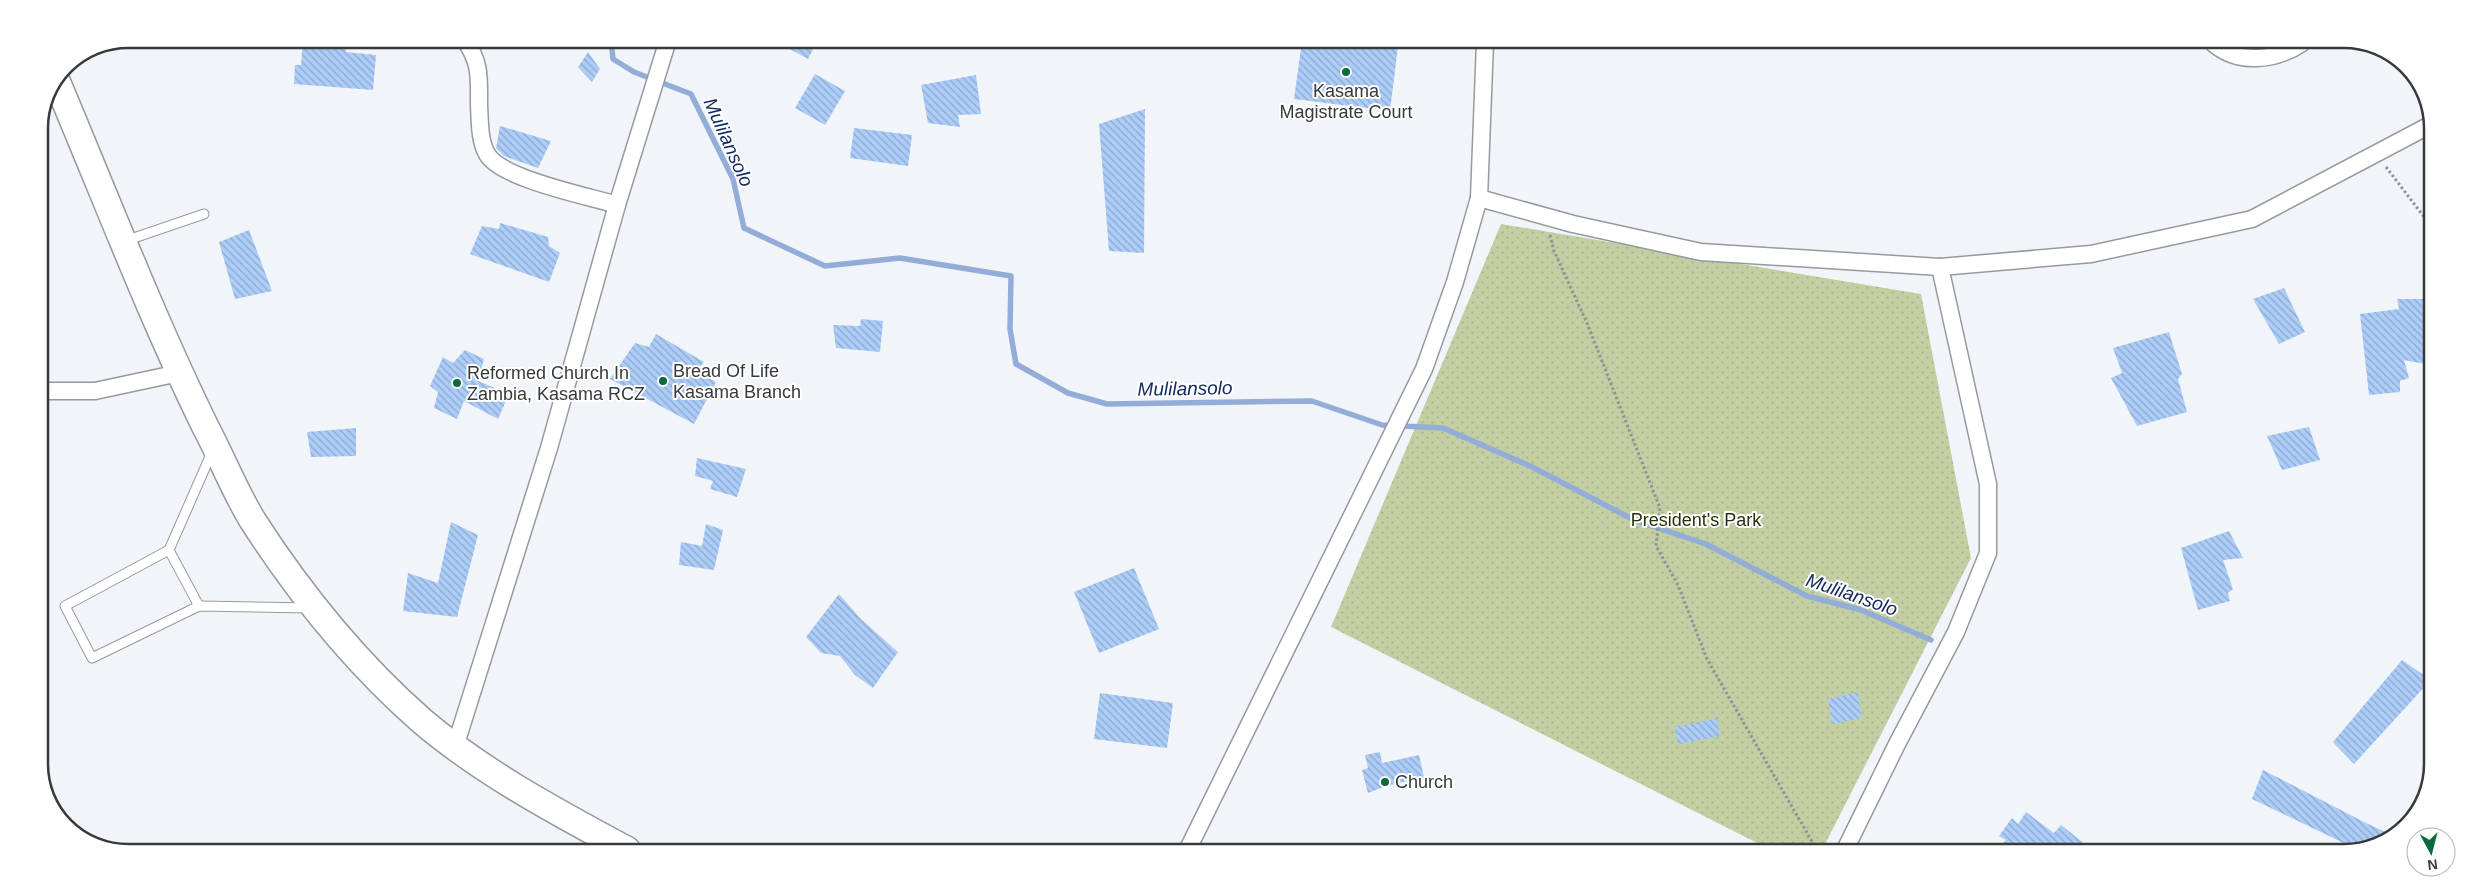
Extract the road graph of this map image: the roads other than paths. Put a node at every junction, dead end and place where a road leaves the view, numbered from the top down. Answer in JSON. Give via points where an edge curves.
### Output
{"nodes":[{"id":1,"x":469,"y":48,"type":"edge"},
{"id":2,"x":666,"y":48,"type":"edge"},
{"id":3,"x":1485,"y":48,"type":"edge"},
{"id":4,"x":2222,"y":48,"type":"edge"},
{"id":5,"x":2290,"y":48,"type":"edge"},
{"id":6,"x":59,"y":87,"type":"edge"},
{"id":7,"x":2423,"y":129,"type":"edge"},
{"id":8,"x":1479,"y":198,"type":"junction"},
{"id":9,"x":617,"y":205,"type":"junction"},
{"id":10,"x":204,"y":214,"type":"dead end"},
{"id":11,"x":124,"y":241,"type":"junction"},
{"id":12,"x":1940,"y":267,"type":"junction"},
{"id":13,"x":179,"y":373,"type":"junction"},
{"id":14,"x":48,"y":391,"type":"edge"},
{"id":15,"x":215,"y":445,"type":"junction"},
{"id":16,"x":169,"y":550,"type":"junction"},
{"id":17,"x":199,"y":606,"type":"junction"},
{"id":18,"x":316,"y":608,"type":"junction"},
{"id":19,"x":455,"y":747,"type":"junction"},
{"id":20,"x":616,"y":844,"type":"edge"},
{"id":21,"x":1190,"y":844,"type":"edge"},
{"id":22,"x":1848,"y":844,"type":"edge"}],
"edges":[{"from":1,"to":9,"type":"street","via":[[478,61],[480,120],[487,155],[527,179]]},
{"from":2,"to":9,"type":"street"},
{"from":3,"to":8,"type":"street"},
{"from":4,"to":5,"type":"street","via":[[2239,57],[2263,59]]},
{"from":6,"to":11,"type":"main road"},
{"from":7,"to":12,"type":"street","via":[[2252,219],[2091,254]]},
{"from":8,"to":12,"type":"street","via":[[1701,252]]},
{"from":8,"to":21,"type":"street","via":[[1456,282],[1424,369]]},
{"from":9,"to":19,"type":"street","via":[[549,448]]},
{"from":10,"to":11,"type":"lane"},
{"from":11,"to":13,"type":"main road"},
{"from":12,"to":22,"type":"street","via":[[1988,484],[1988,553],[1956,632],[1896,744]]},
{"from":13,"to":14,"type":"street","via":[[95,391]]},
{"from":13,"to":15,"type":"main road"},
{"from":15,"to":16,"type":"lane"},
{"from":15,"to":18,"type":"main road","via":[[252,519]]},
{"from":16,"to":17,"type":"lane"},
{"from":16,"to":17,"type":"lane","via":[[65,606],[92,658]]},
{"from":17,"to":18,"type":"lane"},
{"from":18,"to":19,"type":"main road","via":[[380,680],[421,720]]},
{"from":19,"to":20,"type":"main road","via":[[530,795]]}]}
